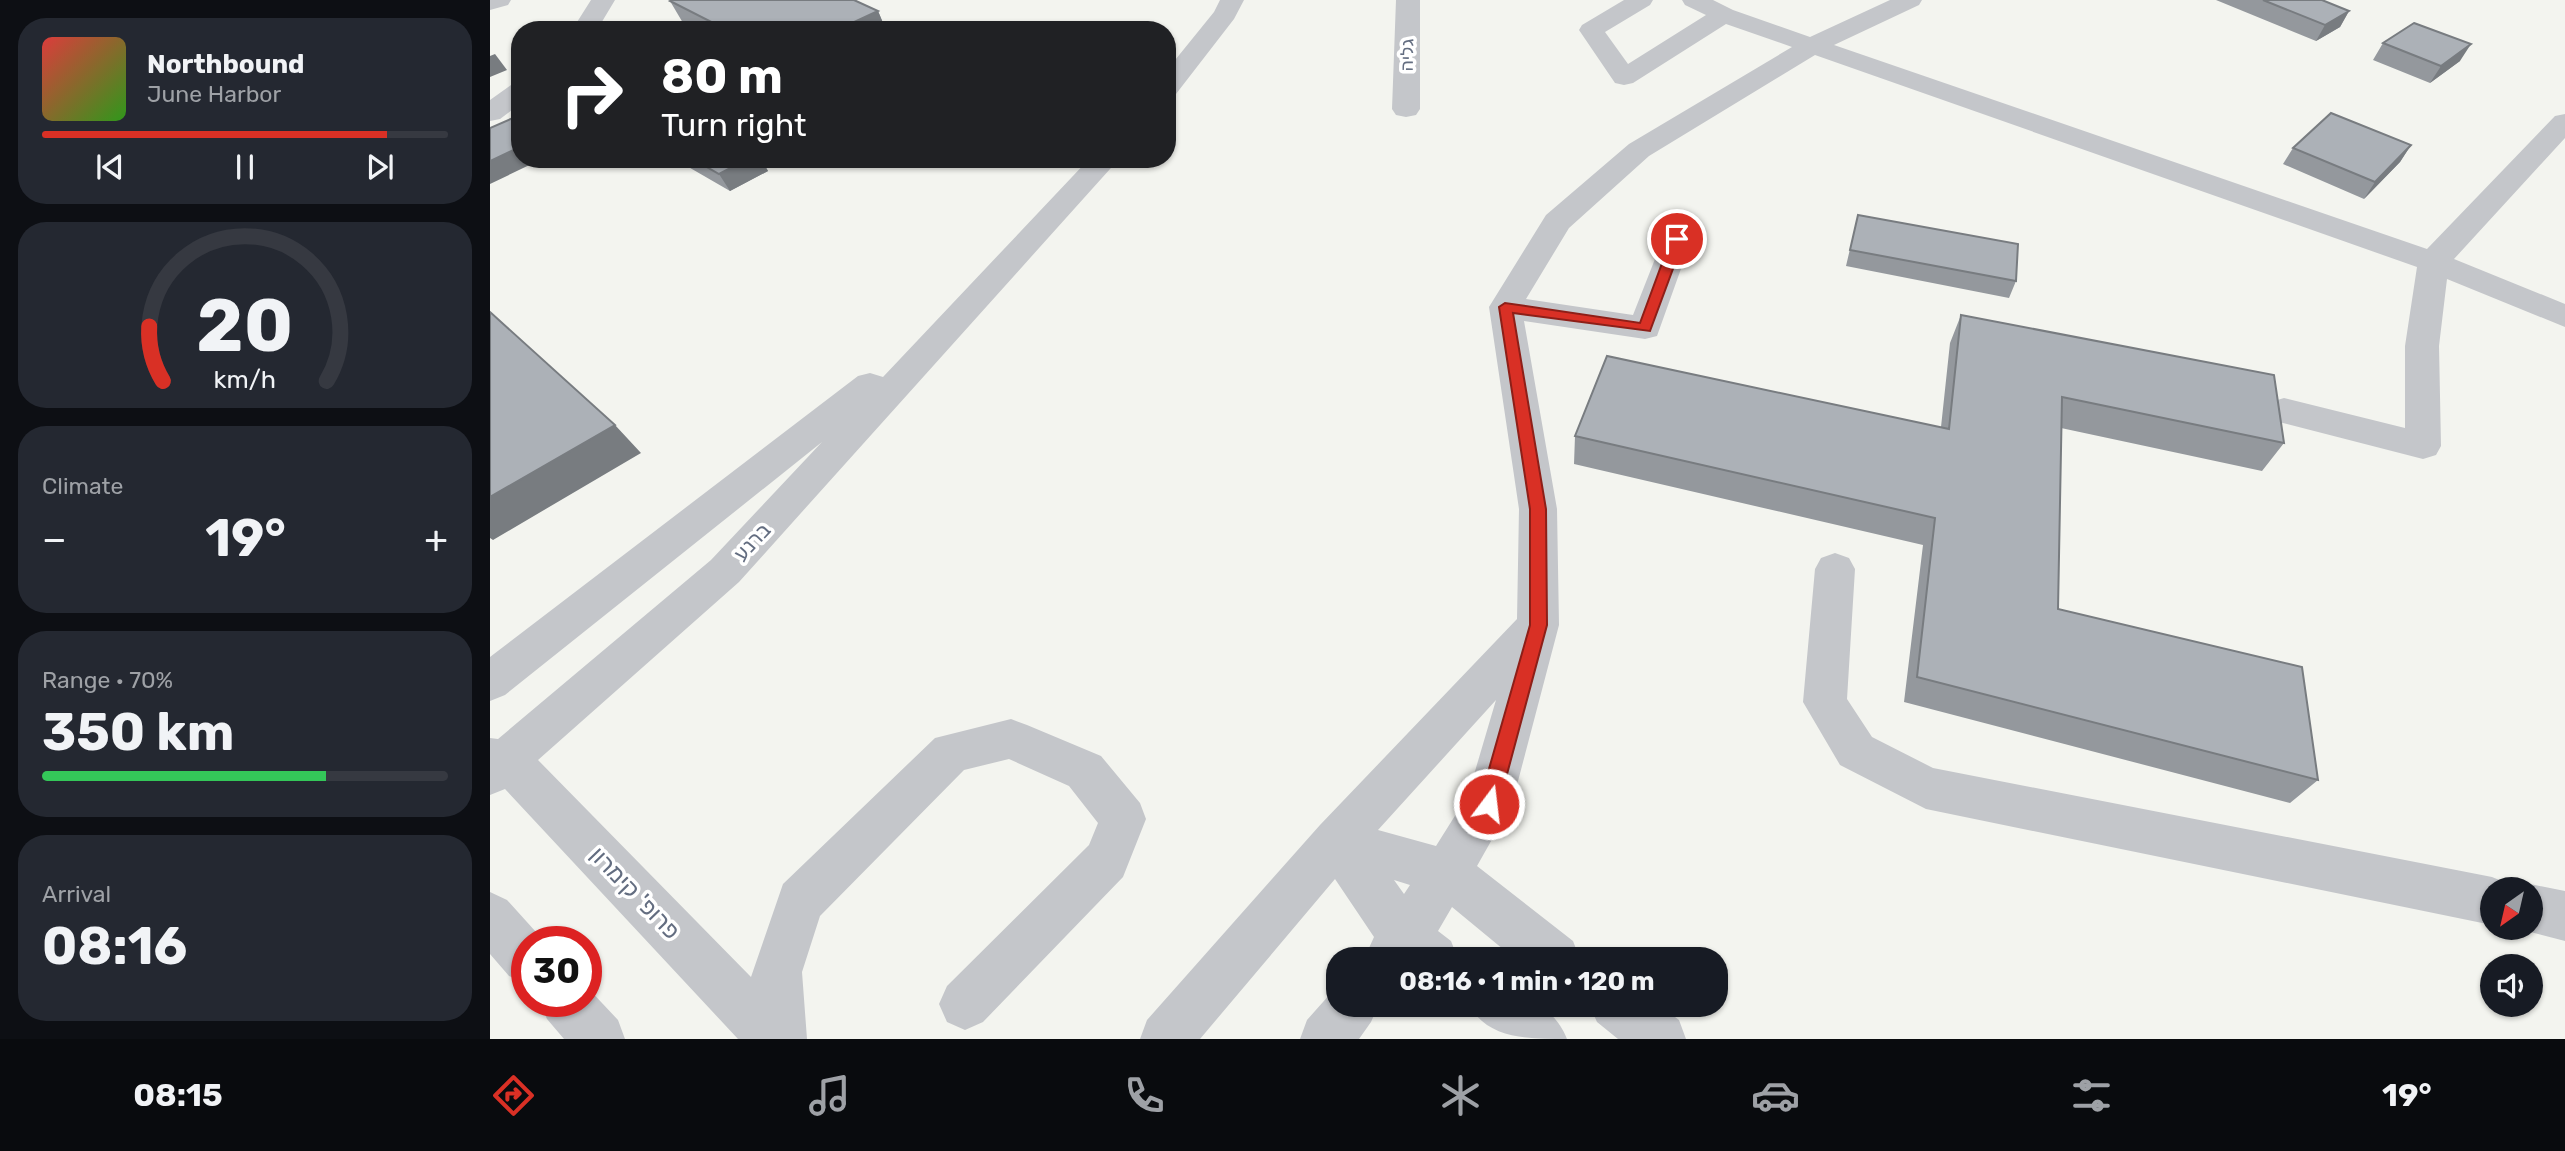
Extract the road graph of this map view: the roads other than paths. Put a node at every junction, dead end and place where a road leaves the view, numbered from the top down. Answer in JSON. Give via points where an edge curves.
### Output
{"nodes":[{"id":1,"x":499,"y":0,"type":"edge"},
{"id":2,"x":603,"y":0,"type":"edge"},
{"id":3,"x":1232,"y":0,"type":"edge"},
{"id":4,"x":1409,"y":0,"type":"edge"},
{"id":5,"x":1641,"y":0,"type":"edge"},
{"id":6,"x":1695,"y":0,"type":"edge"},
{"id":7,"x":1910,"y":0,"type":"edge"},
{"id":8,"x":490,"y":3,"type":"edge"},
{"id":9,"x":1724,"y":15,"type":"junction"},
{"id":10,"x":590,"y":21,"type":"edge"},
{"id":11,"x":1815,"y":44,"type":"junction"},
{"id":12,"x":1176,"y":77,"type":"edge"},
{"id":13,"x":511,"y":98,"type":"edge"},
{"id":14,"x":1406,"y":109,"type":"dead end"},
{"id":15,"x":490,"y":113,"type":"edge"},
{"id":16,"x":2565,"y":122,"type":"edge"},
{"id":17,"x":1097,"y":168,"type":"edge"},
{"id":18,"x":1677,"y":239,"type":"dead end"},
{"id":19,"x":2433,"y":262,"type":"junction"},
{"id":20,"x":990,"y":285,"type":"junction"},
{"id":21,"x":1505,"y":307,"type":"junction"},
{"id":22,"x":2565,"y":316,"type":"edge"},
{"id":23,"x":2284,"y":411,"type":"dead end"},
{"id":24,"x":1835,"y":569,"type":"dead end"},
{"id":25,"x":1538,"y":625,"type":"junction"},
{"id":26,"x":490,"y":682,"type":"edge"},
{"id":27,"x":496,"y":765,"type":"edge"},
{"id":28,"x":1337,"y":841,"type":"junction"},
{"id":29,"x":1446,"y":872,"type":"junction"},
{"id":30,"x":2480,"y":899,"type":"edge"},
{"id":31,"x":2543,"y":912,"type":"edge"},
{"id":32,"x":2565,"y":916,"type":"edge"},
{"id":33,"x":490,"y":917,"type":"edge"},
{"id":34,"x":511,"y":940,"type":"edge"},
{"id":35,"x":1406,"y":947,"type":"edge"},
{"id":36,"x":1411,"y":947,"type":"edge"},
{"id":37,"x":1540,"y":947,"type":"edge"},
{"id":38,"x":965,"y":1004,"type":"dead end"},
{"id":39,"x":579,"y":1017,"type":"edge"},
{"id":40,"x":1343,"y":1017,"type":"edge"},
{"id":41,"x":1511,"y":1017,"type":"edge"},
{"id":42,"x":1632,"y":1017,"type":"edge"},
{"id":43,"x":599,"y":1039,"type":"edge"},
{"id":44,"x":774,"y":1039,"type":"edge"},
{"id":45,"x":781,"y":1039,"type":"edge"},
{"id":46,"x":1166,"y":1039,"type":"edge"},
{"id":47,"x":1326,"y":1039,"type":"edge"},
{"id":48,"x":1541,"y":1039,"type":"edge"},
{"id":49,"x":1660,"y":1039,"type":"edge"}],
"edges":[{"from":1,"to":8,"type":"street"},
{"from":2,"to":10,"type":"street"},
{"from":3,"to":12,"type":"street"},
{"from":4,"to":14,"type":"street","name":"גליה"},
{"from":5,"to":9,"type":"street","via":[[1591,30],[1624,77]]},
{"from":6,"to":9,"type":"street"},
{"from":7,"to":11,"type":"street"},
{"from":9,"to":11,"type":"street"},
{"from":11,"to":19,"type":"street"},
{"from":11,"to":21,"type":"street","via":[[1639,150],[1557,222]]},
{"from":13,"to":15,"type":"street"},
{"from":16,"to":19,"type":"street"},
{"from":17,"to":20,"type":"street","name":"ברנע"},
{"from":18,"to":21,"type":"street","via":[[1645,328]]},
{"from":19,"to":22,"type":"street"},
{"from":19,"to":23,"type":"street","via":[[2423,346],[2423,446]]},
{"from":20,"to":26,"type":"street","name":"ברנע","via":[[826,421]]},
{"from":20,"to":27,"type":"street","name":"ברנע","via":[[724,571]]},
{"from":21,"to":25,"type":"street","via":[[1538,509]]},
{"from":24,"to":30,"type":"street","via":[[1825,702],[1856,751],[1915,782]]},
{"from":25,"to":28,"type":"street"},
{"from":25,"to":29,"type":"street","via":[[1489,804]]},
{"from":27,"to":44,"type":"street","name":"פרופ' קימרון"},
{"from":28,"to":29,"type":"street"},
{"from":28,"to":35,"type":"street"},
{"from":28,"to":46,"type":"street"},
{"from":29,"to":36,"type":"street"},
{"from":29,"to":37,"type":"street"},
{"from":31,"to":32,"type":"street"},
{"from":33,"to":34,"type":"street"},
{"from":38,"to":45,"type":"street","via":[[1106,861],[1123,819],[1085,771],[1011,739],[951,751],[800,901],[776,972]]},
{"from":39,"to":43,"type":"street"},
{"from":40,"to":47,"type":"street"},
{"from":41,"to":48,"type":"street"},
{"from":42,"to":49,"type":"street"}]}
